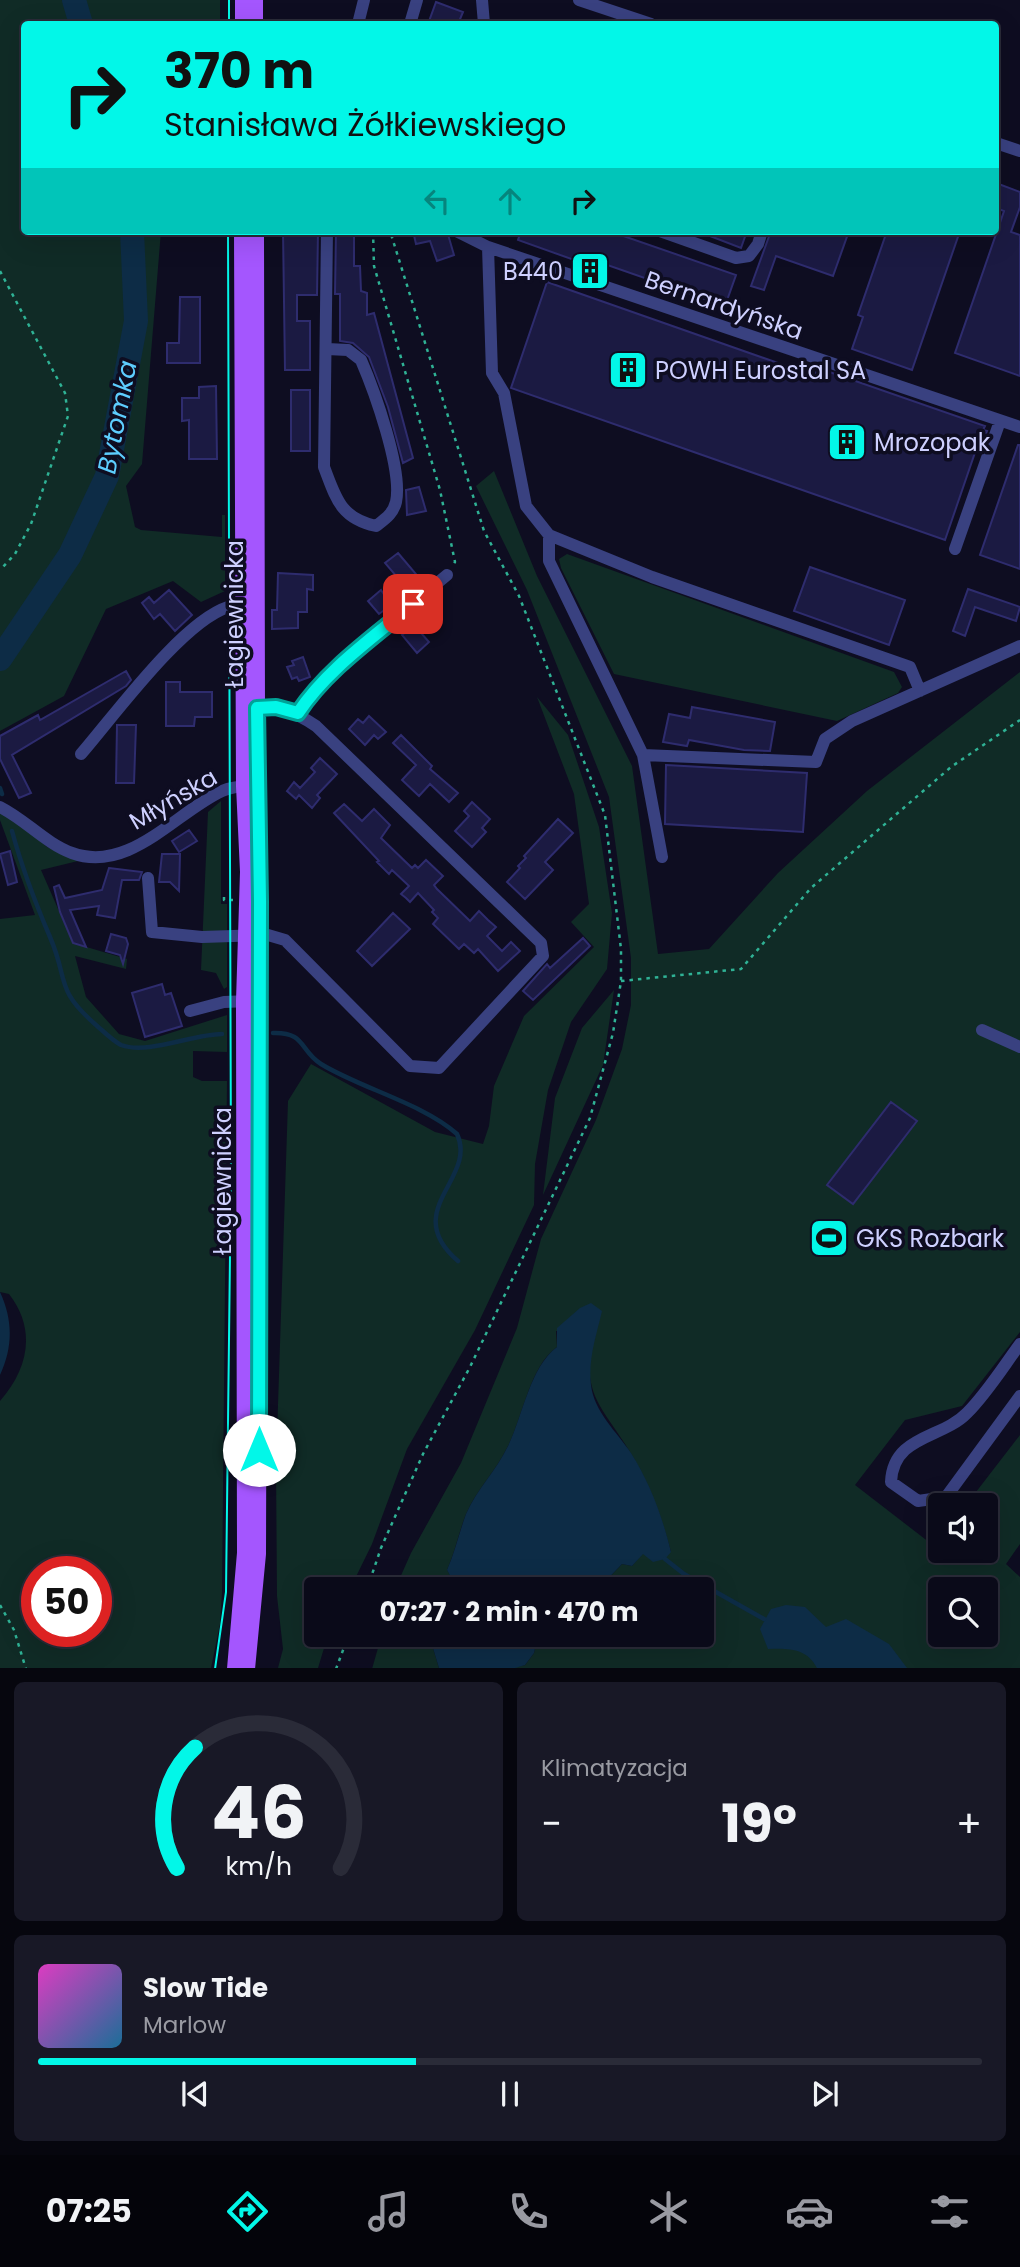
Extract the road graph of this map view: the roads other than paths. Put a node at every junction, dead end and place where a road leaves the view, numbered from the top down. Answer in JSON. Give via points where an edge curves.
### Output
{"nodes":[{"id":1,"x":243,"y":0,"type":"edge"},
{"id":2,"x":255,"y":0,"type":"edge"},
{"id":3,"x":364,"y":0,"type":"edge"},
{"id":4,"x":417,"y":0,"type":"edge"},
{"id":5,"x":482,"y":0,"type":"edge"},
{"id":6,"x":579,"y":0,"type":"edge"},
{"id":7,"x":243,"y":21,"type":"edge"},
{"id":8,"x":255,"y":21,"type":"edge"},
{"id":9,"x":359,"y":21,"type":"edge"},
{"id":10,"x":411,"y":21,"type":"edge"},
{"id":11,"x":484,"y":21,"type":"edge"},
{"id":12,"x":642,"y":21,"type":"edge"},
{"id":13,"x":999,"y":144,"type":"edge"},
{"id":14,"x":1020,"y":151,"type":"edge"},
{"id":15,"x":242,"y":235,"type":"edge"},
{"id":16,"x":256,"y":235,"type":"edge"},
{"id":17,"x":327,"y":235,"type":"edge"},
{"id":18,"x":464,"y":235,"type":"edge"},
{"id":19,"x":671,"y":235,"type":"edge"},
{"id":20,"x":761,"y":235,"type":"edge"},
{"id":21,"x":488,"y":247,"type":"junction"},
{"id":22,"x":327,"y":349,"type":"junction"},
{"id":23,"x":1000,"y":421,"type":"junction"},
{"id":24,"x":1020,"y":427,"type":"edge"},
{"id":25,"x":549,"y":535,"type":"junction"},
{"id":26,"x":955,"y":549,"type":"dead end"},
{"id":27,"x":447,"y":575,"type":"road end"},
{"id":28,"x":250,"y":605,"type":"junction"},
{"id":29,"x":1020,"y":646,"type":"edge"},
{"id":30,"x":920,"y":691,"type":"junction"},
{"id":31,"x":250,"y":708,"type":"junction"},
{"id":32,"x":298,"y":713,"type":"junction"},
{"id":33,"x":81,"y":754,"type":"dead end"},
{"id":34,"x":643,"y":755,"type":"junction"},
{"id":35,"x":251,"y":786,"type":"junction"},
{"id":36,"x":0,"y":807,"type":"edge"},
{"id":37,"x":662,"y":857,"type":"dead end"},
{"id":38,"x":148,"y":878,"type":"dead end"},
{"id":39,"x":253,"y":935,"type":"junction"},
{"id":40,"x":251,"y":1001,"type":"junction"},
{"id":41,"x":190,"y":1010,"type":"dead end"},
{"id":42,"x":982,"y":1030,"type":"dead end"},
{"id":43,"x":1020,"y":1047,"type":"edge"},
{"id":44,"x":1020,"y":1344,"type":"edge"},
{"id":45,"x":1020,"y":1396,"type":"edge"},
{"id":46,"x":235,"y":1668,"type":"edge"},
{"id":47,"x":247,"y":1668,"type":"edge"}],
"edges":[{"from":1,"to":7,"type":"main road"},
{"from":2,"to":8,"type":"main road"},
{"from":3,"to":9,"type":"street"},
{"from":4,"to":10,"type":"street"},
{"from":5,"to":11,"type":"street"},
{"from":6,"to":12,"type":"street"},
{"from":13,"to":14,"type":"street"},
{"from":15,"to":28,"type":"main road","name":"Łagiewnicka"},
{"from":16,"to":28,"type":"main road","name":"Łagiewnicka"},
{"from":17,"to":22,"type":"street"},
{"from":18,"to":21,"type":"street","name":"Bernardyńska"},
{"from":19,"to":20,"type":"street","via":[[736,258],[749,256]]},
{"from":21,"to":23,"type":"street","name":"Bernardyńska"},
{"from":21,"to":25,"type":"street","via":[[492,373],[504,393],[526,506]]},
{"from":22,"to":22,"type":"street","via":[[324,467],[337,501],[355,522],[376,526],[390,516],[397,501],[394,462],[361,360],[348,350]]},
{"from":23,"to":24,"type":"street","name":"Bernardyńska"},
{"from":23,"to":26,"type":"street"},
{"from":25,"to":30,"type":"street","via":[[652,577],[909,667]]},
{"from":25,"to":34,"type":"street","via":[[549,561]]},
{"from":27,"to":32,"type":"street","via":[[336,671]]},
{"from":28,"to":31,"type":"main road","name":"Łagiewnicka"},
{"from":28,"to":33,"type":"street","via":[[229,606],[213,614],[166,653]]},
{"from":29,"to":30,"type":"street"},
{"from":30,"to":34,"type":"street","via":[[852,721],[825,739],[816,762]]},
{"from":31,"to":32,"type":"street","via":[[276,707]]},
{"from":31,"to":35,"type":"main road","name":"Łagiewnicka"},
{"from":32,"to":39,"type":"street","via":[[541,943],[543,956],[439,1068],[410,1066],[285,940]]},
{"from":34,"to":37,"type":"street"},
{"from":35,"to":36,"type":"street","name":"Młyńska","via":[[224,790],[158,834],[109,855],[76,855]]},
{"from":35,"to":39,"type":"main road","name":"Łagiewnicka","via":[[248,872]]},
{"from":38,"to":39,"type":"street","via":[[152,932],[202,937]]},
{"from":39,"to":40,"type":"main road","name":"Łagiewnicka"},
{"from":40,"to":41,"type":"street"},
{"from":40,"to":46,"type":"main road","name":"Łagiewnicka","via":[[245,1553]]},
{"from":40,"to":47,"type":"main road","name":"Łagiewnicka","via":[[258,1554]]},
{"from":42,"to":43,"type":"street"},
{"from":44,"to":45,"type":"street","via":[[967,1413],[912,1442],[891,1469],[891,1482],[918,1502],[946,1497]]}]}
